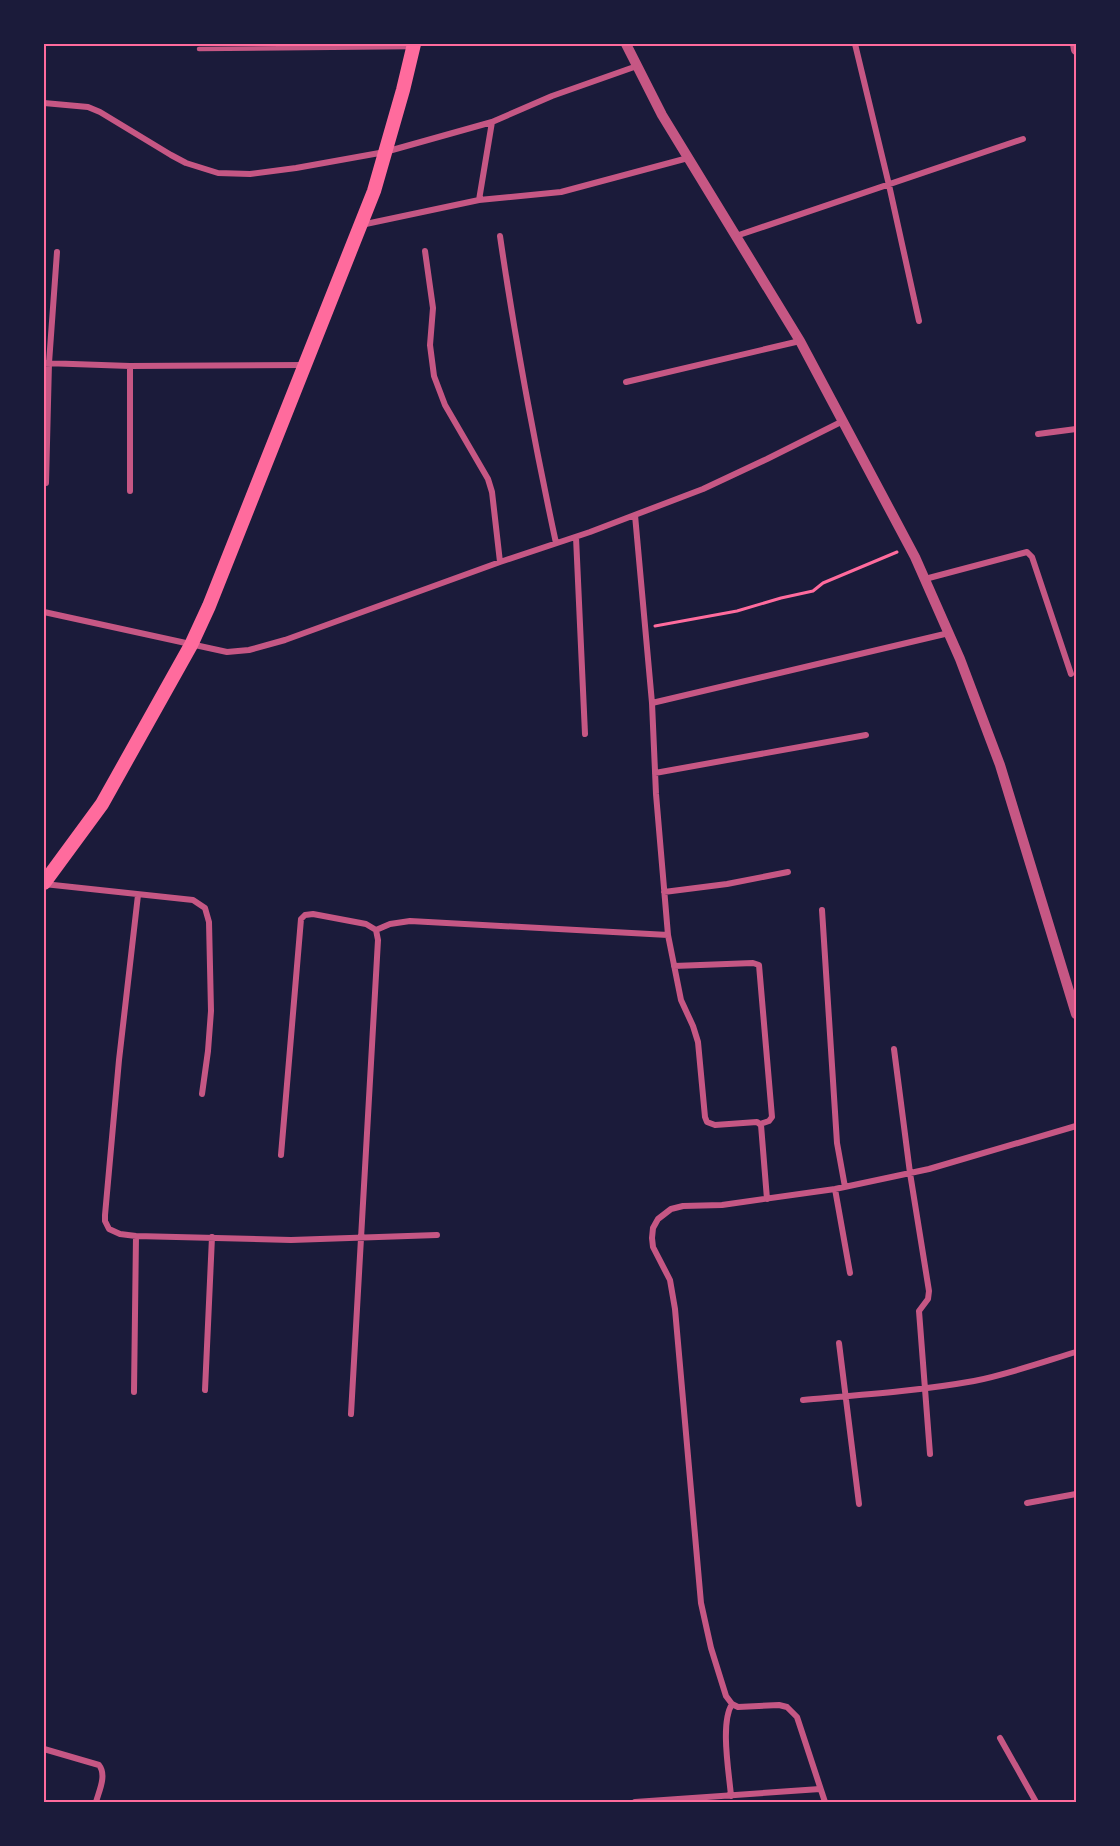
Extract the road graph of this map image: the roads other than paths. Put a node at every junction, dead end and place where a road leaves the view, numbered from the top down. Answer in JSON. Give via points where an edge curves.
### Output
{"nodes":[{"id":1,"x":626,"y":44,"type":"edge"},
{"id":2,"x":855,"y":44,"type":"edge"},
{"id":3,"x":1075,"y":44,"type":"edge"},
{"id":4,"x":413,"y":45,"type":"edge"},
{"id":5,"x":199,"y":48,"type":"dead end"},
{"id":6,"x":1077,"y":50,"type":"edge"},
{"id":7,"x":637,"y":66,"type":"junction"},
{"id":8,"x":44,"y":103,"type":"edge"},
{"id":9,"x":492,"y":122,"type":"junction"},
{"id":10,"x":1023,"y":139,"type":"dead end"},
{"id":11,"x":385,"y":152,"type":"junction"},
{"id":12,"x":688,"y":158,"type":"junction"},
{"id":13,"x":889,"y":185,"type":"junction"},
{"id":14,"x":479,"y":200,"type":"junction"},
{"id":15,"x":361,"y":225,"type":"junction"},
{"id":16,"x":500,"y":236,"type":"dead end"},
{"id":17,"x":736,"y":236,"type":"junction"},
{"id":18,"x":57,"y":252,"type":"dead end"},
{"id":19,"x":425,"y":252,"type":"dead end"},
{"id":20,"x":919,"y":321,"type":"dead end"},
{"id":21,"x":800,"y":341,"type":"junction"},
{"id":22,"x":46,"y":363,"type":"edge"},
{"id":23,"x":304,"y":365,"type":"junction"},
{"id":24,"x":130,"y":366,"type":"junction"},
{"id":25,"x":626,"y":382,"type":"dead end"},
{"id":26,"x":843,"y":421,"type":"junction"},
{"id":27,"x":1077,"y":429,"type":"edge"},
{"id":28,"x":1038,"y":434,"type":"dead end"},
{"id":29,"x":46,"y":483,"type":"dead end"},
{"id":30,"x":130,"y":491,"type":"dead end"},
{"id":31,"x":635,"y":515,"type":"junction"},
{"id":32,"x":576,"y":537,"type":"junction"},
{"id":33,"x":556,"y":543,"type":"junction"},
{"id":34,"x":500,"y":561,"type":"junction"},
{"id":35,"x":925,"y":579,"type":"junction"},
{"id":36,"x":44,"y":612,"type":"edge"},
{"id":37,"x":949,"y":633,"type":"junction"},
{"id":38,"x":192,"y":645,"type":"junction"},
{"id":39,"x":1071,"y":674,"type":"dead end"},
{"id":40,"x":652,"y":703,"type":"junction"},
{"id":41,"x":585,"y":734,"type":"dead end"},
{"id":42,"x":866,"y":735,"type":"dead end"},
{"id":43,"x":655,"y":773,"type":"junction"},
{"id":44,"x":788,"y":872,"type":"dead end"},
{"id":45,"x":44,"y":884,"type":"edge"},
{"id":46,"x":664,"y":892,"type":"junction"},
{"id":47,"x":138,"y":895,"type":"junction"},
{"id":48,"x":822,"y":910,"type":"dead end"},
{"id":49,"x":376,"y":930,"type":"junction"},
{"id":50,"x":668,"y":935,"type":"junction"},
{"id":51,"x":674,"y":966,"type":"junction"},
{"id":52,"x":1077,"y":1014,"type":"edge"},
{"id":53,"x":894,"y":1049,"type":"dead end"},
{"id":54,"x":202,"y":1094,"type":"dead end"},
{"id":55,"x":760,"y":1124,"type":"junction"},
{"id":56,"x":1077,"y":1126,"type":"edge"},
{"id":57,"x":281,"y":1155,"type":"dead end"},
{"id":58,"x":910,"y":1173,"type":"junction"},
{"id":59,"x":845,"y":1187,"type":"junction"},
{"id":60,"x":835,"y":1189,"type":"junction"},
{"id":61,"x":766,"y":1199,"type":"junction"},
{"id":62,"x":437,"y":1235,"type":"dead end"},
{"id":63,"x":136,"y":1236,"type":"junction"},
{"id":64,"x":212,"y":1237,"type":"junction"},
{"id":65,"x":360,"y":1238,"type":"junction"},
{"id":66,"x":850,"y":1273,"type":"dead end"},
{"id":67,"x":839,"y":1343,"type":"dead end"},
{"id":68,"x":1077,"y":1352,"type":"edge"},
{"id":69,"x":926,"y":1387,"type":"junction"},
{"id":70,"x":205,"y":1390,"type":"dead end"},
{"id":71,"x":134,"y":1392,"type":"dead end"},
{"id":72,"x":847,"y":1397,"type":"junction"},
{"id":73,"x":803,"y":1400,"type":"dead end"},
{"id":74,"x":351,"y":1414,"type":"dead end"},
{"id":75,"x":930,"y":1454,"type":"dead end"},
{"id":76,"x":1077,"y":1494,"type":"edge"},
{"id":77,"x":1027,"y":1503,"type":"dead end"},
{"id":78,"x":859,"y":1504,"type":"dead end"},
{"id":79,"x":732,"y":1704,"type":"junction"},
{"id":80,"x":1000,"y":1738,"type":"dead end"},
{"id":81,"x":44,"y":1749,"type":"edge"},
{"id":82,"x":820,"y":1789,"type":"junction"},
{"id":83,"x":731,"y":1796,"type":"junction"},
{"id":84,"x":96,"y":1803,"type":"edge"},
{"id":85,"x":635,"y":1803,"type":"edge"},
{"id":86,"x":825,"y":1803,"type":"edge"},
{"id":87,"x":1036,"y":1803,"type":"edge"}],
"edges":[{"from":1,"to":7,"type":"street"},
{"from":2,"to":13,"type":"street"},
{"from":3,"to":6,"type":"street"},
{"from":4,"to":5,"type":"lane"},
{"from":4,"to":11,"type":"main road"},
{"from":7,"to":9,"type":"street"},
{"from":7,"to":12,"type":"street"},
{"from":8,"to":11,"type":"street","via":[[88,107],[171,155],[219,173],[250,174]]},
{"from":9,"to":11,"type":"street"},
{"from":9,"to":14,"type":"street"},
{"from":10,"to":13,"type":"street"},
{"from":11,"to":15,"type":"main road"},
{"from":12,"to":14,"type":"street","via":[[561,192]]},
{"from":12,"to":17,"type":"street"},
{"from":13,"to":17,"type":"street"},
{"from":13,"to":20,"type":"street"},
{"from":14,"to":15,"type":"street"},
{"from":15,"to":23,"type":"main road"},
{"from":16,"to":33,"type":"street","via":[[531,427]]},
{"from":17,"to":21,"type":"street"},
{"from":18,"to":22,"type":"street"},
{"from":19,"to":34,"type":"street","via":[[433,302],[430,345],[434,376],[445,405],[488,479]]},
{"from":21,"to":25,"type":"street"},
{"from":21,"to":26,"type":"street"},
{"from":22,"to":24,"type":"street"},
{"from":22,"to":29,"type":"street"},
{"from":23,"to":24,"type":"street"},
{"from":23,"to":38,"type":"main road"},
{"from":24,"to":30,"type":"street"},
{"from":26,"to":31,"type":"street","via":[[714,484]]},
{"from":26,"to":35,"type":"street"},
{"from":27,"to":28,"type":"street"},
{"from":31,"to":32,"type":"street"},
{"from":31,"to":40,"type":"street"},
{"from":32,"to":33,"type":"street"},
{"from":32,"to":41,"type":"street"},
{"from":33,"to":34,"type":"street"},
{"from":34,"to":38,"type":"street","via":[[249,650],[227,652]]},
{"from":35,"to":37,"type":"street"},
{"from":35,"to":39,"type":"street","via":[[1027,552],[1032,557]]},
{"from":36,"to":38,"type":"street"},
{"from":37,"to":40,"type":"street"},
{"from":37,"to":52,"type":"street","via":[[1000,765]]},
{"from":38,"to":45,"type":"main road","via":[[102,804]]},
{"from":40,"to":43,"type":"street"},
{"from":42,"to":43,"type":"street"},
{"from":43,"to":46,"type":"street"},
{"from":44,"to":46,"type":"street"},
{"from":45,"to":47,"type":"street"},
{"from":46,"to":50,"type":"street"},
{"from":47,"to":54,"type":"street","via":[[193,900],[208,914],[211,1011]]},
{"from":47,"to":63,"type":"street","via":[[105,1221],[112,1231]]},
{"from":48,"to":59,"type":"street","via":[[835,1121]]},
{"from":49,"to":50,"type":"street","via":[[410,921]]},
{"from":49,"to":57,"type":"street","via":[[366,924],[313,914],[301,919]]},
{"from":49,"to":65,"type":"street"},
{"from":50,"to":51,"type":"street"},
{"from":51,"to":55,"type":"street","via":[[681,1000],[698,1042],[706,1119],[715,1125]]},
{"from":51,"to":55,"type":"street","via":[[759,965],[772,1118]]},
{"from":53,"to":58,"type":"street"},
{"from":55,"to":61,"type":"street"},
{"from":56,"to":58,"type":"street"},
{"from":58,"to":59,"type":"street"},
{"from":58,"to":69,"type":"street","via":[[929,1291],[919,1311]]},
{"from":59,"to":60,"type":"street"},
{"from":60,"to":61,"type":"street"},
{"from":60,"to":66,"type":"street"},
{"from":61,"to":79,"type":"street","via":[[670,1209],[658,1219],[652,1238],[670,1280],[675,1309],[704,1620],[726,1696]]},
{"from":62,"to":65,"type":"street"},
{"from":63,"to":64,"type":"street"},
{"from":63,"to":71,"type":"street"},
{"from":64,"to":65,"type":"street"},
{"from":64,"to":70,"type":"street"},
{"from":65,"to":74,"type":"street"},
{"from":67,"to":72,"type":"street"},
{"from":68,"to":69,"type":"street","via":[[974,1381]]},
{"from":69,"to":72,"type":"street"},
{"from":69,"to":75,"type":"street"},
{"from":72,"to":73,"type":"street"},
{"from":72,"to":78,"type":"street"},
{"from":76,"to":77,"type":"street"},
{"from":79,"to":82,"type":"street","via":[[779,1705],[792,1711],[801,1726]]},
{"from":79,"to":83,"type":"street","via":[[726,1730]]},
{"from":80,"to":87,"type":"street"},
{"from":81,"to":84,"type":"street","via":[[102,1768]]},
{"from":82,"to":83,"type":"street"},
{"from":82,"to":86,"type":"street"},
{"from":83,"to":85,"type":"street"}]}
